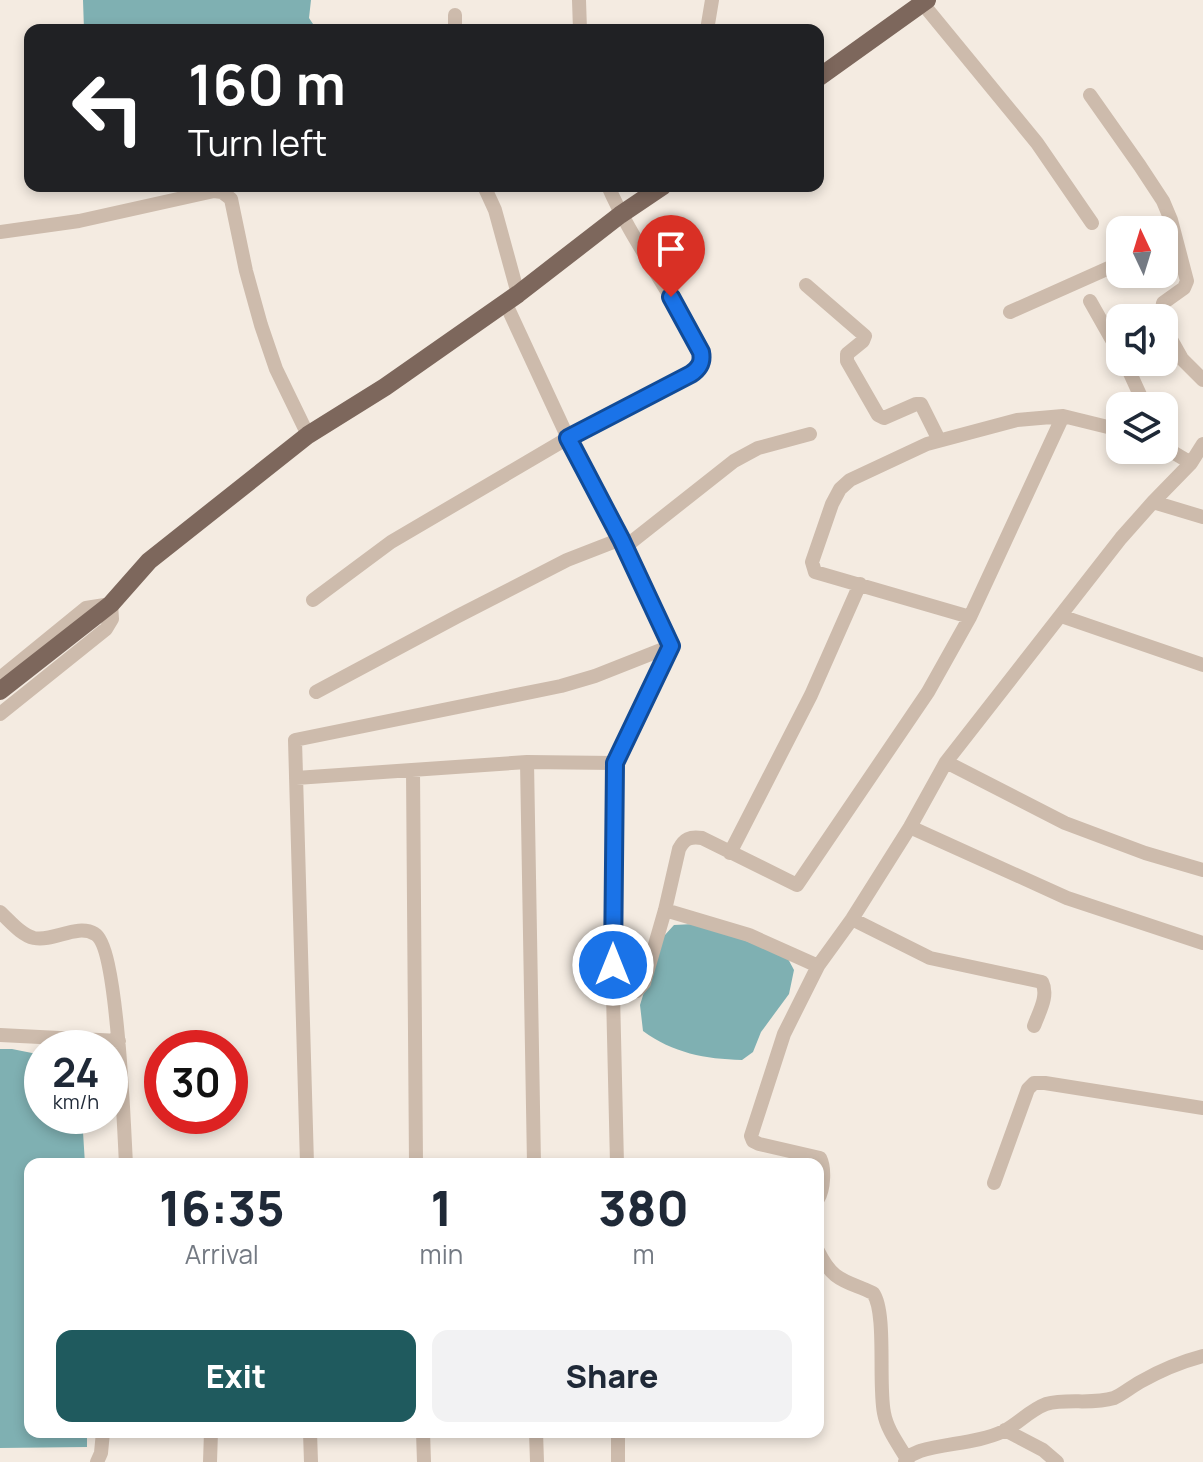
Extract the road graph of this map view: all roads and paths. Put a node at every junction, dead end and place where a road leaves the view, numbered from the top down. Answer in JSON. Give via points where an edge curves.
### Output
{"nodes":[{"id":1,"x":579,"y":0,"type":"edge"},
{"id":2,"x":712,"y":0,"type":"edge"},
{"id":3,"x":925,"y":2,"type":"edge"},
{"id":4,"x":580,"y":24,"type":"edge"},
{"id":5,"x":708,"y":24,"type":"edge"},
{"id":6,"x":824,"y":74,"type":"edge"},
{"id":7,"x":1090,"y":95,"type":"dead end"},
{"id":8,"x":210,"y":192,"type":"edge"},
{"id":9,"x":218,"y":192,"type":"edge"},
{"id":10,"x":487,"y":192,"type":"edge"},
{"id":11,"x":610,"y":192,"type":"edge"},
{"id":12,"x":654,"y":192,"type":"edge"},
{"id":13,"x":620,"y":215,"type":"junction"},
{"id":14,"x":1166,"y":216,"type":"edge"},
{"id":15,"x":1092,"y":223,"type":"dead end"},
{"id":16,"x":0,"y":232,"type":"edge"},
{"id":17,"x":1178,"y":260,"type":"edge"},
{"id":18,"x":1106,"y":269,"type":"edge"},
{"id":19,"x":806,"y":285,"type":"dead end"},
{"id":20,"x":512,"y":298,"type":"junction"},
{"id":21,"x":1090,"y":301,"type":"dead end"},
{"id":22,"x":1163,"y":304,"type":"edge"},
{"id":23,"x":1010,"y":312,"type":"dead end"},
{"id":24,"x":1106,"y":329,"type":"edge"},
{"id":25,"x":1178,"y":352,"type":"edge"},
{"id":26,"x":1203,"y":380,"type":"edge"},
{"id":27,"x":1063,"y":416,"type":"junction"},
{"id":28,"x":1106,"y":427,"type":"edge"},
{"id":29,"x":810,"y":434,"type":"dead end"},
{"id":30,"x":308,"y":435,"type":"junction"},
{"id":31,"x":568,"y":438,"type":"junction"},
{"id":32,"x":939,"y":440,"type":"junction"},
{"id":33,"x":1203,"y":444,"type":"edge"},
{"id":34,"x":1178,"y":455,"type":"edge"},
{"id":35,"x":1191,"y":463,"type":"junction"},
{"id":36,"x":1153,"y":502,"type":"junction"},
{"id":37,"x":1203,"y":517,"type":"edge"},
{"id":38,"x":623,"y":543,"type":"junction"},
{"id":39,"x":860,"y":584,"type":"junction"},
{"id":40,"x":313,"y":600,"type":"dead end"},
{"id":41,"x":111,"y":604,"type":"junction"},
{"id":42,"x":1061,"y":616,"type":"junction"},
{"id":43,"x":970,"y":617,"type":"junction"},
{"id":44,"x":671,"y":646,"type":"junction"},
{"id":45,"x":1203,"y":665,"type":"edge"},
{"id":46,"x":0,"y":678,"type":"edge"},
{"id":47,"x":0,"y":691,"type":"edge"},
{"id":48,"x":316,"y":692,"type":"dead end"},
{"id":49,"x":0,"y":714,"type":"edge"},
{"id":50,"x":527,"y":762,"type":"junction"},
{"id":51,"x":946,"y":762,"type":"junction"},
{"id":52,"x":615,"y":763,"type":"junction"},
{"id":53,"x":413,"y":770,"type":"junction"},
{"id":54,"x":296,"y":778,"type":"junction"},
{"id":55,"x":910,"y":827,"type":"junction"},
{"id":56,"x":730,"y":853,"type":"junction"},
{"id":57,"x":1203,"y":870,"type":"edge"},
{"id":58,"x":665,"y":910,"type":"junction"},
{"id":59,"x":0,"y":912,"type":"edge"},
{"id":60,"x":852,"y":919,"type":"junction"},
{"id":61,"x":1203,"y":943,"type":"edge"},
{"id":62,"x":818,"y":966,"type":"junction"},
{"id":63,"x":613,"y":994,"type":"junction"},
{"id":64,"x":1034,"y":1026,"type":"dead end"},
{"id":65,"x":117,"y":1030,"type":"edge"},
{"id":66,"x":0,"y":1035,"type":"edge"},
{"id":67,"x":24,"y":1036,"type":"edge"},
{"id":68,"x":1203,"y":1108,"type":"edge"},
{"id":69,"x":124,"y":1134,"type":"edge"},
{"id":70,"x":126,"y":1158,"type":"edge"},
{"id":71,"x":307,"y":1158,"type":"edge"},
{"id":72,"x":416,"y":1158,"type":"edge"},
{"id":73,"x":534,"y":1158,"type":"edge"},
{"id":74,"x":617,"y":1158,"type":"edge"},
{"id":75,"x":820,"y":1158,"type":"edge"},
{"id":76,"x":994,"y":1183,"type":"dead end"},
{"id":77,"x":824,"y":1262,"type":"edge"},
{"id":78,"x":1203,"y":1356,"type":"edge"},
{"id":79,"x":1005,"y":1430,"type":"junction"},
{"id":80,"x":102,"y":1438,"type":"edge"},
{"id":81,"x":211,"y":1438,"type":"edge"},
{"id":82,"x":310,"y":1438,"type":"edge"},
{"id":83,"x":423,"y":1438,"type":"edge"},
{"id":84,"x":536,"y":1438,"type":"edge"},
{"id":85,"x":618,"y":1438,"type":"edge"},
{"id":86,"x":906,"y":1460,"type":"edge"},
{"id":87,"x":97,"y":1462,"type":"edge"},
{"id":88,"x":210,"y":1462,"type":"edge"},
{"id":89,"x":311,"y":1462,"type":"edge"},
{"id":90,"x":424,"y":1462,"type":"edge"},
{"id":91,"x":537,"y":1462,"type":"edge"},
{"id":92,"x":618,"y":1462,"type":"edge"},
{"id":93,"x":1057,"y":1462,"type":"edge"}],
"edges":[{"from":1,"to":4,"type":"street"},
{"from":2,"to":5,"type":"street"},
{"from":3,"to":6,"type":"main road"},
{"from":3,"to":15,"type":"street","via":[[1037,143]]},
{"from":7,"to":14,"type":"street","via":[[1163,201]]},
{"from":8,"to":16,"type":"street","via":[[79,221]]},
{"from":9,"to":30,"type":"street","via":[[227,194],[234,208],[246,271],[276,369]]},
{"from":10,"to":20,"type":"street"},
{"from":11,"to":13,"type":"street"},
{"from":12,"to":13,"type":"main road"},
{"from":13,"to":20,"type":"main road"},
{"from":13,"to":31,"type":"street","via":[[702,358],[691,374]]},
{"from":17,"to":22,"type":"street","via":[[1187,281]]},
{"from":18,"to":23,"type":"street"},
{"from":19,"to":32,"type":"street","via":[[865,336],[847,354],[847,361],[878,415],[884,418],[921,404]]},
{"from":20,"to":30,"type":"main road"},
{"from":20,"to":31,"type":"street"},
{"from":21,"to":24,"type":"street"},
{"from":25,"to":26,"type":"street"},
{"from":27,"to":28,"type":"street"},
{"from":27,"to":32,"type":"street","via":[[1017,420]]},
{"from":27,"to":43,"type":"street"},
{"from":29,"to":38,"type":"street","via":[[747,453]]},
{"from":30,"to":41,"type":"main road","via":[[149,561]]},
{"from":31,"to":38,"type":"street"},
{"from":31,"to":40,"type":"street","via":[[391,542]]},
{"from":32,"to":39,"type":"street","via":[[884,462],[840,489],[813,570]]},
{"from":33,"to":35,"type":"street"},
{"from":34,"to":35,"type":"street"},
{"from":35,"to":36,"type":"street"},
{"from":36,"to":37,"type":"street"},
{"from":36,"to":42,"type":"street"},
{"from":38,"to":44,"type":"street"},
{"from":38,"to":48,"type":"street","via":[[567,560]]},
{"from":39,"to":43,"type":"street"},
{"from":39,"to":56,"type":"street","via":[[811,695]]},
{"from":41,"to":46,"type":"street","via":[[86,608]]},
{"from":41,"to":47,"type":"main road"},
{"from":41,"to":49,"type":"street","via":[[106,629]]},
{"from":42,"to":45,"type":"street"},
{"from":42,"to":51,"type":"street"},
{"from":43,"to":56,"type":"street","via":[[928,692],[797,885]]},
{"from":44,"to":52,"type":"street"},
{"from":44,"to":54,"type":"street","via":[[561,686],[295,740]]},
{"from":50,"to":52,"type":"street"},
{"from":50,"to":53,"type":"street"},
{"from":50,"to":73,"type":"street"},
{"from":51,"to":55,"type":"street"},
{"from":51,"to":57,"type":"street","via":[[1065,823]]},
{"from":52,"to":63,"type":"street"},
{"from":53,"to":54,"type":"street"},
{"from":53,"to":72,"type":"street"},
{"from":54,"to":71,"type":"street"},
{"from":55,"to":60,"type":"street"},
{"from":55,"to":61,"type":"street","via":[[1067,898]]},
{"from":56,"to":58,"type":"street","via":[[702,838],[683,842]]},
{"from":58,"to":62,"type":"street","via":[[749,935]]},
{"from":58,"to":63,"type":"street","via":[[644,983],[637,991]]},
{"from":59,"to":65,"type":"street","via":[[33,938],[83,930],[98,935],[107,958]]},
{"from":60,"to":62,"type":"street"},
{"from":60,"to":64,"type":"street","via":[[930,958],[1042,982],[1045,997]]},
{"from":62,"to":75,"type":"street","via":[[784,1034],[751,1136],[759,1144]]},
{"from":63,"to":74,"type":"street"},
{"from":66,"to":67,"type":"street"},
{"from":68,"to":76,"type":"street","via":[[1034,1083]]},
{"from":69,"to":70,"type":"street"},
{"from":77,"to":86,"type":"street","via":[[837,1277],[876,1296],[883,1410]]},
{"from":78,"to":79,"type":"street","via":[[1163,1369],[1116,1397],[1046,1405]]},
{"from":79,"to":86,"type":"street","via":[[920,1451]]},
{"from":79,"to":93,"type":"street"},
{"from":80,"to":87,"type":"street"},
{"from":81,"to":88,"type":"street"},
{"from":82,"to":89,"type":"street"},
{"from":83,"to":90,"type":"street"},
{"from":84,"to":91,"type":"street"},
{"from":85,"to":92,"type":"street"}]}
